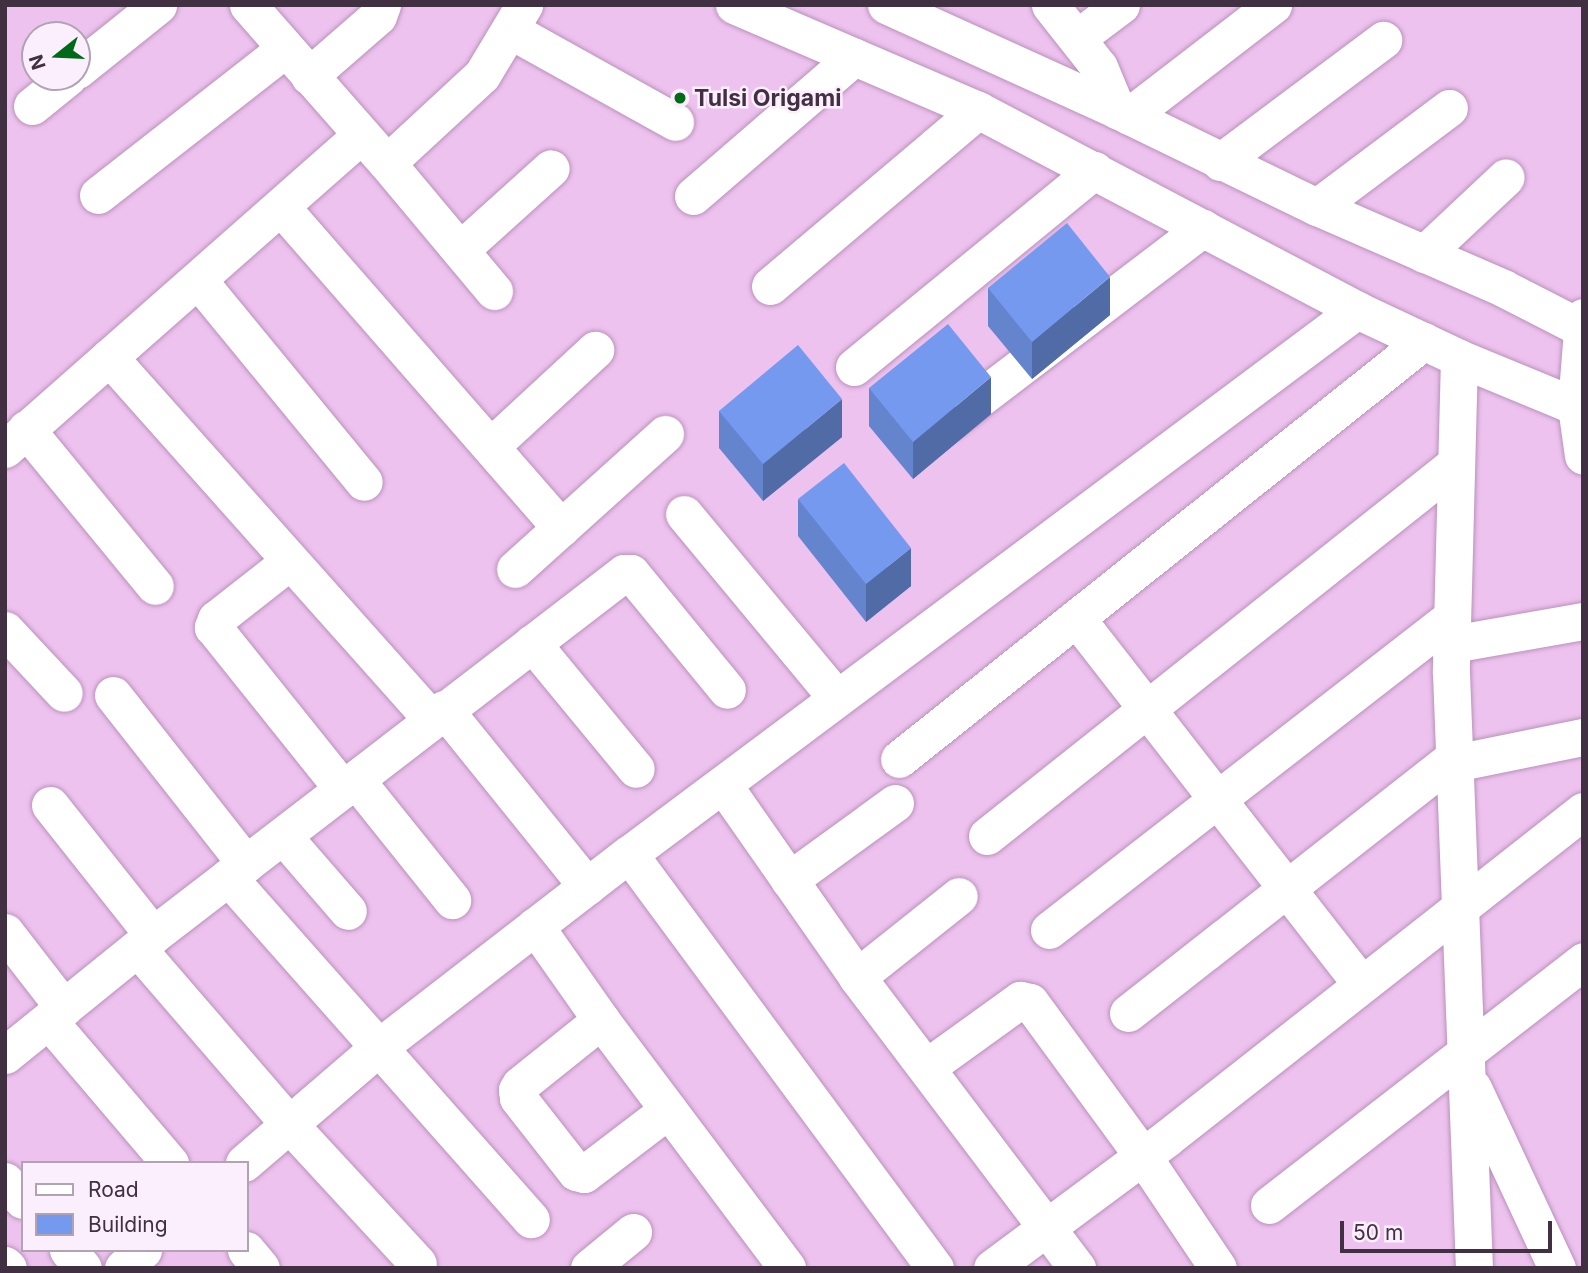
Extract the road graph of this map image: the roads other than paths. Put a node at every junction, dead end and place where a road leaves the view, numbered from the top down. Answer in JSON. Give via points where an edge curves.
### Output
{"nodes":[{"id":1,"x":158,"y":5,"type":"edge"},
{"id":2,"x":248,"y":5,"type":"edge"},
{"id":3,"x":382,"y":5,"type":"edge"},
{"id":4,"x":734,"y":5,"type":"edge"},
{"id":5,"x":886,"y":5,"type":"edge"},
{"id":6,"x":1050,"y":5,"type":"edge"},
{"id":7,"x":1121,"y":5,"type":"edge"},
{"id":8,"x":1273,"y":5,"type":"edge"},
{"id":9,"x":517,"y":17,"type":"edge"},
{"id":10,"x":1077,"y":38,"type":"junction"},
{"id":11,"x":1383,"y":40,"type":"dead end"},
{"id":12,"x":285,"y":49,"type":"junction"},
{"id":13,"x":854,"y":57,"type":"junction"},
{"id":14,"x":91,"y":58,"type":"edge"},
{"id":15,"x":309,"y":76,"type":"junction"},
{"id":16,"x":51,"y":91,"type":"edge"},
{"id":17,"x":32,"y":106,"type":"dead end"},
{"id":18,"x":1449,"y":108,"type":"dead end"},
{"id":19,"x":978,"y":110,"type":"junction"},
{"id":20,"x":1123,"y":113,"type":"junction"},
{"id":21,"x":674,"y":122,"type":"dead end"},
{"id":22,"x":361,"y":135,"type":"junction"},
{"id":23,"x":1220,"y":162,"type":"junction"},
{"id":24,"x":387,"y":163,"type":"junction"},
{"id":25,"x":551,"y":168,"type":"dead end"},
{"id":26,"x":1095,"y":170,"type":"junction"},
{"id":27,"x":1506,"y":177,"type":"dead end"},
{"id":28,"x":98,"y":195,"type":"dead end"},
{"id":29,"x":693,"y":196,"type":"dead end"},
{"id":30,"x":1317,"y":207,"type":"junction"},
{"id":31,"x":281,"y":208,"type":"junction"},
{"id":32,"x":1203,"y":228,"type":"junction"},
{"id":33,"x":460,"y":250,"type":"junction"},
{"id":34,"x":1424,"y":254,"type":"junction"},
{"id":35,"x":198,"y":280,"type":"junction"},
{"id":36,"x":770,"y":286,"type":"dead end"},
{"id":37,"x":494,"y":291,"type":"dead end"},
{"id":38,"x":1357,"y":310,"type":"junction"},
{"id":39,"x":1582,"y":325,"type":"edge"},
{"id":40,"x":1424,"y":341,"type":"junction"},
{"id":41,"x":595,"y":350,"type":"dead end"},
{"id":42,"x":109,"y":357,"type":"junction"},
{"id":43,"x":1459,"y":358,"type":"junction"},
{"id":44,"x":854,"y":367,"type":"dead end"},
{"id":45,"x":1580,"y":407,"type":"edge"},
{"id":46,"x":665,"y":435,"type":"dead end"},
{"id":47,"x":16,"y":439,"type":"edge"},
{"id":48,"x":920,"y":444,"type":"edge"},
{"id":49,"x":491,"y":446,"type":"junction"},
{"id":50,"x":1583,"y":456,"type":"edge"},
{"id":51,"x":1454,"y":465,"type":"junction"},
{"id":52,"x":364,"y":482,"type":"dead end"},
{"id":53,"x":684,"y":514,"type":"dead end"},
{"id":54,"x":561,"y":528,"type":"junction"},
{"id":55,"x":290,"y":561,"type":"junction"},
{"id":56,"x":515,"y":569,"type":"dead end"},
{"id":57,"x":155,"y":586,"type":"dead end"},
{"id":58,"x":1077,"y":619,"type":"junction"},
{"id":59,"x":1583,"y":621,"type":"edge"},
{"id":60,"x":5,"y":630,"type":"edge"},
{"id":61,"x":1452,"y":630,"type":"junction"},
{"id":62,"x":532,"y":643,"type":"junction"},
{"id":63,"x":727,"y":690,"type":"dead end"},
{"id":64,"x":64,"y":693,"type":"dead end"},
{"id":65,"x":113,"y":695,"type":"dead end"},
{"id":66,"x":837,"y":698,"type":"junction"},
{"id":67,"x":1145,"y":711,"type":"junction"},
{"id":68,"x":438,"y":714,"type":"junction"},
{"id":69,"x":1583,"y":737,"type":"edge"},
{"id":70,"x":899,"y":759,"type":"dead end"},
{"id":71,"x":1455,"y":760,"type":"junction"},
{"id":72,"x":636,"y":769,"type":"dead end"},
{"id":73,"x":349,"y":784,"type":"junction"},
{"id":74,"x":724,"y":786,"type":"junction"},
{"id":75,"x":1217,"y":800,"type":"junction"},
{"id":76,"x":895,"y":803,"type":"dead end"},
{"id":77,"x":50,"y":805,"type":"dead end"},
{"id":78,"x":1583,"y":811,"type":"edge"},
{"id":79,"x":283,"y":836,"type":"junction"},
{"id":80,"x":987,"y":836,"type":"dead end"},
{"id":81,"x":629,"y":854,"type":"junction"},
{"id":82,"x":237,"y":871,"type":"junction"},
{"id":83,"x":789,"y":880,"type":"junction"},
{"id":84,"x":587,"y":886,"type":"junction"},
{"id":85,"x":1286,"y":889,"type":"junction"},
{"id":86,"x":958,"y":896,"type":"dead end"},
{"id":87,"x":452,"y":900,"type":"dead end"},
{"id":88,"x":1461,"y":907,"type":"junction"},
{"id":89,"x":348,"y":911,"type":"dead end"},
{"id":90,"x":535,"y":926,"type":"junction"},
{"id":91,"x":1049,"y":930,"type":"dead end"},
{"id":92,"x":5,"y":932,"type":"edge"},
{"id":93,"x":145,"y":942,"type":"junction"},
{"id":94,"x":1583,"y":961,"type":"edge"},
{"id":95,"x":857,"y":977,"type":"junction"},
{"id":96,"x":1361,"y":984,"type":"junction"},
{"id":97,"x":1128,"y":1013,"type":"dead end"},
{"id":98,"x":57,"y":1015,"type":"junction"},
{"id":99,"x":601,"y":1020,"type":"junction"},
{"id":100,"x":379,"y":1047,"type":"junction"},
{"id":101,"x":5,"y":1055,"type":"edge"},
{"id":102,"x":1465,"y":1064,"type":"junction"},
{"id":103,"x":927,"y":1066,"type":"junction"},
{"id":104,"x":668,"y":1110,"type":"junction"},
{"id":105,"x":289,"y":1124,"type":"junction"},
{"id":106,"x":1142,"y":1156,"type":"junction"},
{"id":107,"x":168,"y":1161,"type":"edge"},
{"id":108,"x":246,"y":1161,"type":"edge"},
{"id":109,"x":5,"y":1181,"type":"edge"},
{"id":110,"x":21,"y":1198,"type":"edge"},
{"id":111,"x":1269,"y":1205,"type":"dead end"},
{"id":112,"x":531,"y":1219,"type":"dead end"},
{"id":113,"x":1046,"y":1226,"type":"junction"},
{"id":114,"x":633,"y":1232,"type":"dead end"},
{"id":115,"x":70,"y":1252,"type":"edge"},
{"id":116,"x":141,"y":1252,"type":"edge"},
{"id":117,"x":248,"y":1252,"type":"edge"},
{"id":118,"x":418,"y":1264,"type":"dead end"},
{"id":119,"x":83,"y":1268,"type":"edge"},
{"id":120,"x":123,"y":1268,"type":"edge"},
{"id":121,"x":261,"y":1268,"type":"edge"},
{"id":122,"x":589,"y":1268,"type":"edge"},
{"id":123,"x":786,"y":1268,"type":"edge"},
{"id":124,"x":935,"y":1268,"type":"edge"},
{"id":125,"x":992,"y":1268,"type":"edge"},
{"id":126,"x":1077,"y":1268,"type":"edge"},
{"id":127,"x":1218,"y":1268,"type":"edge"},
{"id":128,"x":1474,"y":1268,"type":"edge"},
{"id":129,"x":1557,"y":1268,"type":"edge"}],
"edges":[{"from":1,"to":14,"type":"street"},
{"from":2,"to":12,"type":"street"},
{"from":3,"to":15,"type":"street","via":[[378,16]]},
{"from":4,"to":13,"type":"street"},
{"from":5,"to":20,"type":"street"},
{"from":6,"to":10,"type":"street"},
{"from":7,"to":10,"type":"street"},
{"from":8,"to":20,"type":"street"},
{"from":9,"to":21,"type":"street"},
{"from":9,"to":24,"type":"street","via":[[473,86]]},
{"from":10,"to":20,"type":"street"},
{"from":11,"to":23,"type":"street"},
{"from":12,"to":15,"type":"street"},
{"from":12,"to":28,"type":"street"},
{"from":13,"to":19,"type":"street"},
{"from":13,"to":29,"type":"street"},
{"from":15,"to":22,"type":"street"},
{"from":16,"to":17,"type":"street"},
{"from":18,"to":30,"type":"street"},
{"from":19,"to":26,"type":"street"},
{"from":19,"to":36,"type":"street"},
{"from":20,"to":23,"type":"street"},
{"from":22,"to":24,"type":"street"},
{"from":22,"to":31,"type":"street"},
{"from":23,"to":30,"type":"street"},
{"from":24,"to":33,"type":"street"},
{"from":25,"to":33,"type":"street"},
{"from":26,"to":32,"type":"street"},
{"from":26,"to":44,"type":"street"},
{"from":27,"to":34,"type":"street"},
{"from":30,"to":34,"type":"street"},
{"from":31,"to":35,"type":"street"},
{"from":31,"to":49,"type":"street"},
{"from":32,"to":38,"type":"street"},
{"from":32,"to":48,"type":"street"},
{"from":33,"to":37,"type":"street"},
{"from":34,"to":39,"type":"street"},
{"from":35,"to":42,"type":"street"},
{"from":35,"to":52,"type":"street"},
{"from":38,"to":40,"type":"street"},
{"from":38,"to":66,"type":"street"},
{"from":39,"to":45,"type":"street"},
{"from":40,"to":43,"type":"street"},
{"from":40,"to":58,"type":"street"},
{"from":41,"to":49,"type":"street"},
{"from":42,"to":47,"type":"street"},
{"from":42,"to":55,"type":"street"},
{"from":43,"to":45,"type":"street"},
{"from":43,"to":51,"type":"street"},
{"from":45,"to":50,"type":"street"},
{"from":46,"to":54,"type":"street"},
{"from":47,"to":57,"type":"street"},
{"from":49,"to":54,"type":"street"},
{"from":51,"to":61,"type":"street"},
{"from":51,"to":67,"type":"street"},
{"from":53,"to":66,"type":"street"},
{"from":54,"to":56,"type":"street"},
{"from":55,"to":68,"type":"street"},
{"from":55,"to":73,"type":"street","via":[[216,619],[213,627]]},
{"from":58,"to":67,"type":"street"},
{"from":58,"to":70,"type":"street"},
{"from":59,"to":61,"type":"street"},
{"from":60,"to":64,"type":"street"},
{"from":61,"to":71,"type":"street"},
{"from":61,"to":75,"type":"street"},
{"from":62,"to":63,"type":"street","via":[[627,572]]},
{"from":62,"to":68,"type":"street"},
{"from":62,"to":72,"type":"street"},
{"from":65,"to":82,"type":"street"},
{"from":66,"to":74,"type":"street"},
{"from":67,"to":75,"type":"street"},
{"from":67,"to":80,"type":"street"},
{"from":68,"to":73,"type":"street"},
{"from":68,"to":84,"type":"street"},
{"from":69,"to":71,"type":"street"},
{"from":71,"to":85,"type":"street"},
{"from":71,"to":88,"type":"street"},
{"from":73,"to":79,"type":"street"},
{"from":73,"to":87,"type":"street"},
{"from":74,"to":81,"type":"street"},
{"from":74,"to":83,"type":"street"},
{"from":75,"to":85,"type":"street"},
{"from":75,"to":91,"type":"street"},
{"from":76,"to":83,"type":"street"},
{"from":77,"to":93,"type":"street"},
{"from":78,"to":88,"type":"street"},
{"from":79,"to":82,"type":"street"},
{"from":79,"to":89,"type":"street"},
{"from":81,"to":84,"type":"street"},
{"from":81,"to":124,"type":"street"},
{"from":82,"to":93,"type":"street"},
{"from":82,"to":100,"type":"street"},
{"from":83,"to":95,"type":"street"},
{"from":84,"to":90,"type":"street"},
{"from":85,"to":96,"type":"street"},
{"from":85,"to":97,"type":"street"},
{"from":86,"to":95,"type":"street"},
{"from":88,"to":96,"type":"street"},
{"from":88,"to":102,"type":"street"},
{"from":90,"to":99,"type":"street"},
{"from":90,"to":100,"type":"street"},
{"from":92,"to":98,"type":"street"},
{"from":93,"to":98,"type":"street"},
{"from":93,"to":105,"type":"street"},
{"from":94,"to":102,"type":"street"},
{"from":95,"to":103,"type":"street"},
{"from":96,"to":106,"type":"street"},
{"from":98,"to":101,"type":"street"},
{"from":98,"to":107,"type":"street"},
{"from":99,"to":104,"type":"street"},
{"from":99,"to":104,"type":"street","via":[[520,1085],[519,1098],[579,1174],[588,1172]]},
{"from":100,"to":105,"type":"street"},
{"from":100,"to":112,"type":"street"},
{"from":102,"to":111,"type":"street"},
{"from":102,"to":128,"type":"street"},
{"from":102,"to":129,"type":"street"},
{"from":103,"to":106,"type":"street","via":[[1026,999]]},
{"from":103,"to":113,"type":"street"},
{"from":104,"to":123,"type":"street"},
{"from":105,"to":108,"type":"street"},
{"from":105,"to":118,"type":"street"},
{"from":106,"to":113,"type":"street"},
{"from":106,"to":127,"type":"street"},
{"from":109,"to":110,"type":"street"},
{"from":113,"to":125,"type":"street"},
{"from":113,"to":126,"type":"street"},
{"from":114,"to":122,"type":"street"},
{"from":115,"to":119,"type":"street"},
{"from":116,"to":120,"type":"street"},
{"from":117,"to":121,"type":"street"}]}
